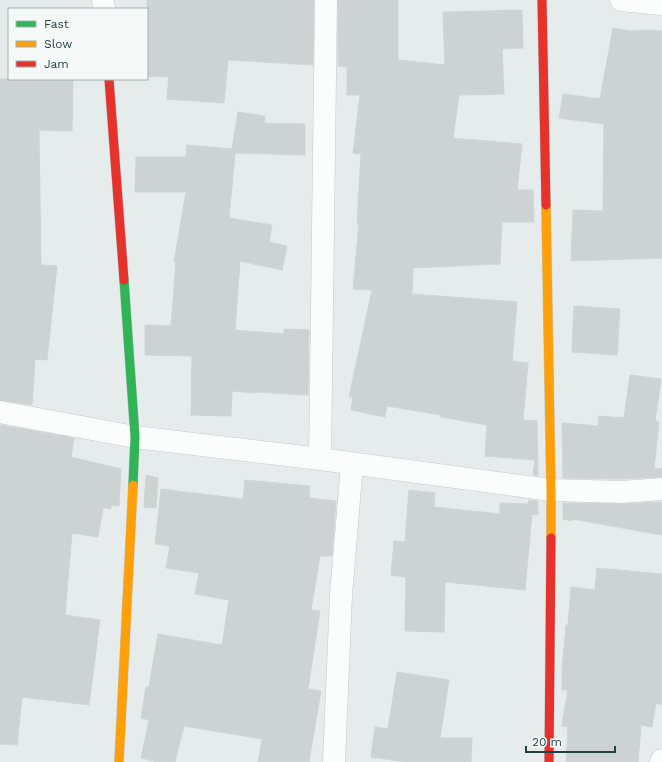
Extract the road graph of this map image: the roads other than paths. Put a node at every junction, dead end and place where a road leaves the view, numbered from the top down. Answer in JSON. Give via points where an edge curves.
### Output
{"nodes":[{"id":1,"x":326,"y":0,"type":"edge"},
{"id":2,"x":542,"y":0,"type":"edge"},
{"id":3,"x":621,"y":0,"type":"edge"},
{"id":4,"x":662,"y":4,"type":"edge"},
{"id":5,"x":109,"y":80,"type":"edge"},
{"id":6,"x":0,"y":412,"type":"edge"},
{"id":7,"x":134,"y":437,"type":"junction"},
{"id":8,"x":320,"y":459,"type":"junction"},
{"id":9,"x":352,"y":464,"type":"junction"},
{"id":10,"x":662,"y":489,"type":"edge"},
{"id":11,"x":551,"y":490,"type":"junction"},
{"id":12,"x":120,"y":762,"type":"edge"},
{"id":13,"x":334,"y":762,"type":"edge"},
{"id":14,"x":549,"y":762,"type":"edge"}],
"edges":[{"from":1,"to":8,"type":"street"},
{"from":2,"to":11,"type":"street"},
{"from":3,"to":4,"type":"street"},
{"from":5,"to":7,"type":"street"},
{"from":6,"to":7,"type":"street"},
{"from":7,"to":8,"type":"street"},
{"from":7,"to":12,"type":"street"},
{"from":8,"to":9,"type":"street"},
{"from":9,"to":11,"type":"street"},
{"from":9,"to":13,"type":"street","via":[[341,594]]},
{"from":10,"to":11,"type":"street","via":[[622,492]]},
{"from":11,"to":14,"type":"street"}]}
